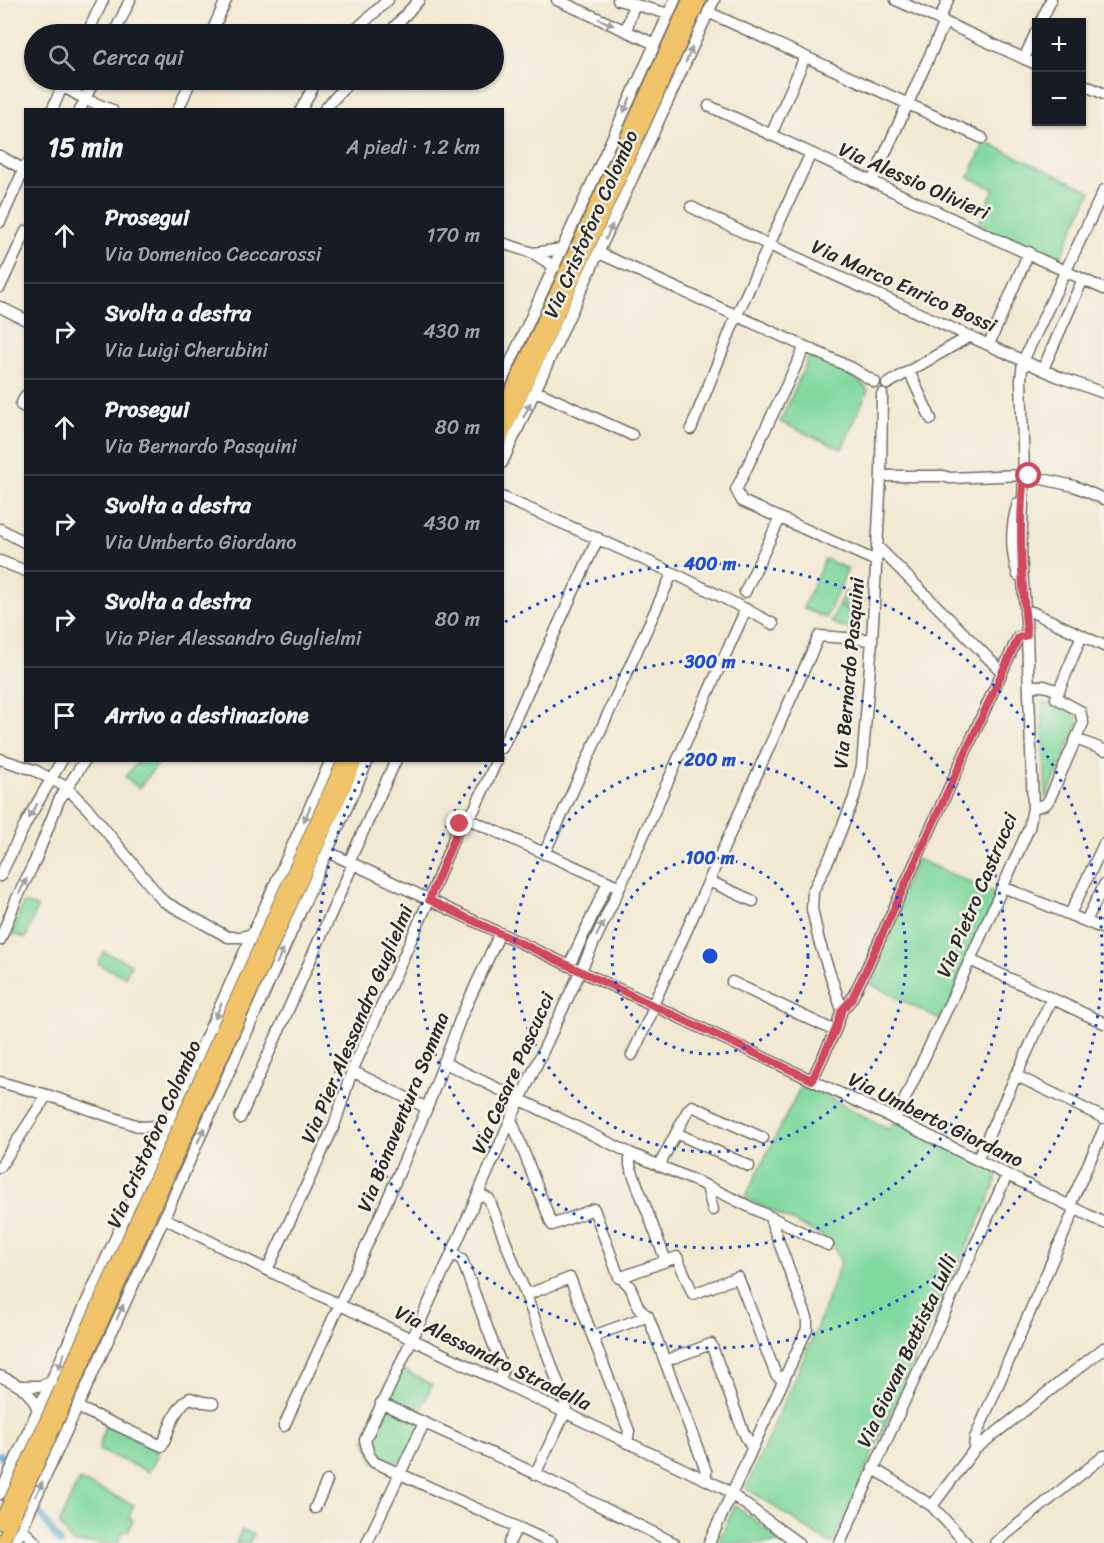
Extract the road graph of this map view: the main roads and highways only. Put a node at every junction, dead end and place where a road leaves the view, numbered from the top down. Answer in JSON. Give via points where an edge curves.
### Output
{"nodes":[{"id":1,"x":689,"y":0,"type":"edge"},
{"id":2,"x":700,"y":0,"type":"edge"},
{"id":3,"x":504,"y":408,"type":"edge"},
{"id":4,"x":504,"y":433,"type":"edge"},
{"id":5,"x":343,"y":762,"type":"edge"},
{"id":6,"x":355,"y":762,"type":"edge"},
{"id":7,"x":10,"y":1527,"type":"edge"},
{"id":8,"x":2,"y":1543,"type":"edge"}],
"edges":[{"from":1,"to":3,"type":"main road","name":"Via Cristoforo Colombo"},
{"from":2,"to":4,"type":"main road","name":"Via Cristoforo Colombo"},
{"from":5,"to":7,"type":"main road","name":"Via Cristoforo Colombo"},
{"from":6,"to":7,"type":"main road","name":"Via Cristoforo Colombo"},
{"from":7,"to":8,"type":"main road","name":"Via Cristoforo Colombo"}]}
